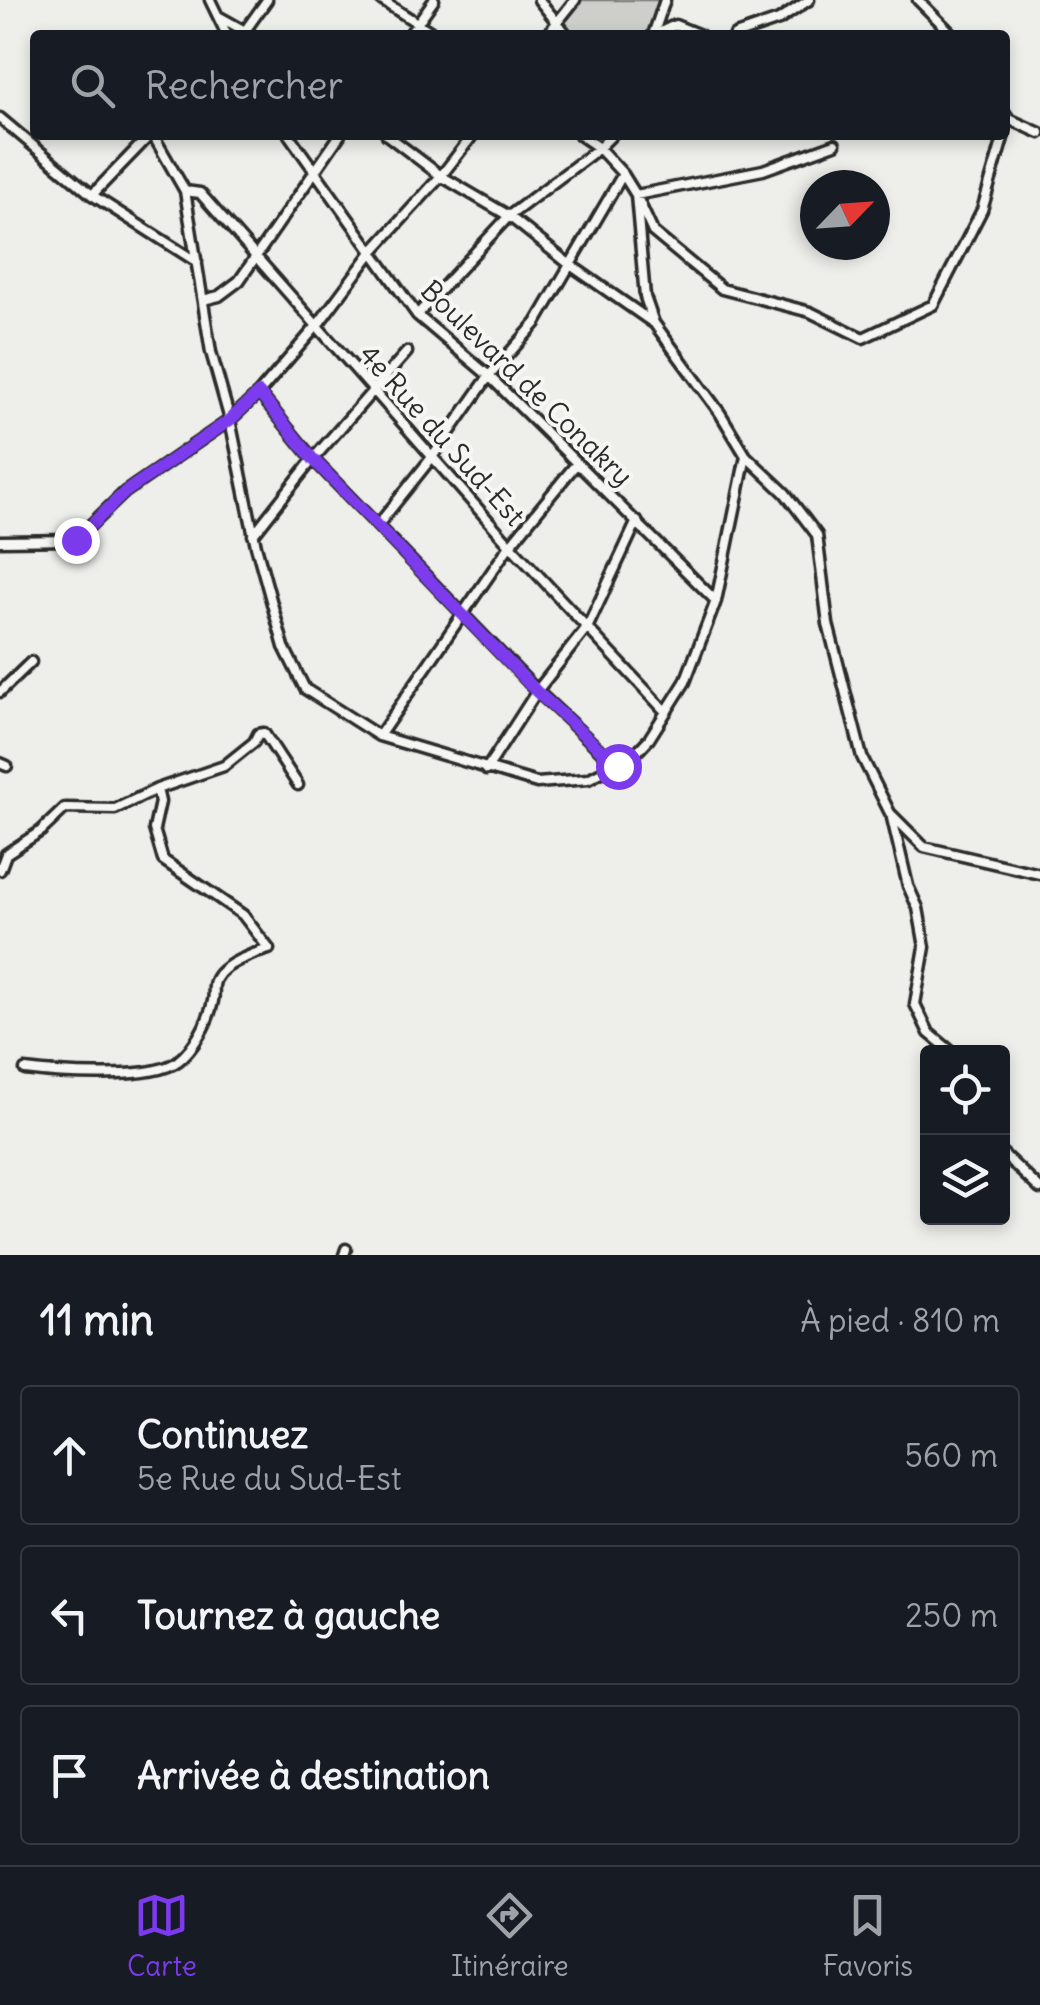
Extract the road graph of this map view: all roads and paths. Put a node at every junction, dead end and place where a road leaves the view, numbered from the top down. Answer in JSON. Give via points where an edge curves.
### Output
{"nodes":[{"id":1,"x":210,"y":0,"type":"edge"},
{"id":2,"x":266,"y":0,"type":"edge"},
{"id":3,"x":381,"y":0,"type":"edge"},
{"id":4,"x":434,"y":0,"type":"edge"},
{"id":5,"x":539,"y":0,"type":"edge"},
{"id":6,"x":575,"y":0,"type":"edge"},
{"id":7,"x":664,"y":0,"type":"edge"},
{"id":8,"x":808,"y":0,"type":"edge"},
{"id":9,"x":918,"y":0,"type":"edge"},
{"id":10,"x":396,"y":5,"type":"edge"},
{"id":11,"x":218,"y":16,"type":"junction"},
{"id":12,"x":418,"y":22,"type":"junction"},
{"id":13,"x":556,"y":22,"type":"junction"},
{"id":14,"x":225,"y":30,"type":"edge"},
{"id":15,"x":240,"y":30,"type":"edge"},
{"id":16,"x":248,"y":30,"type":"edge"},
{"id":17,"x":412,"y":30,"type":"edge"},
{"id":18,"x":429,"y":30,"type":"edge"},
{"id":19,"x":550,"y":30,"type":"edge"},
{"id":20,"x":562,"y":30,"type":"edge"},
{"id":21,"x":655,"y":30,"type":"edge"},
{"id":22,"x":664,"y":30,"type":"edge"},
{"id":23,"x":688,"y":30,"type":"edge"},
{"id":24,"x":750,"y":30,"type":"edge"},
{"id":25,"x":949,"y":30,"type":"edge"},
{"id":26,"x":0,"y":118,"type":"edge"},
{"id":27,"x":1010,"y":118,"type":"edge"},
{"id":28,"x":1040,"y":133,"type":"edge"},
{"id":29,"x":146,"y":140,"type":"edge"},
{"id":30,"x":154,"y":140,"type":"edge"},
{"id":31,"x":292,"y":140,"type":"edge"},
{"id":32,"x":336,"y":140,"type":"edge"},
{"id":33,"x":394,"y":140,"type":"edge"},
{"id":34,"x":469,"y":140,"type":"edge"},
{"id":35,"x":587,"y":140,"type":"edge"},
{"id":36,"x":607,"y":140,"type":"edge"},
{"id":37,"x":1003,"y":140,"type":"edge"},
{"id":38,"x":835,"y":144,"type":"dead end"},
{"id":39,"x":599,"y":148,"type":"junction"},
{"id":40,"x":312,"y":171,"type":"junction"},
{"id":41,"x":623,"y":174,"type":"junction"},
{"id":42,"x":441,"y":176,"type":"junction"},
{"id":43,"x":186,"y":190,"type":"junction"},
{"id":44,"x":92,"y":195,"type":"junction"},
{"id":45,"x":636,"y":195,"type":"junction"},
{"id":46,"x":509,"y":216,"type":"junction"},
{"id":47,"x":372,"y":252,"type":"junction"},
{"id":48,"x":256,"y":256,"type":"junction"},
{"id":49,"x":197,"y":262,"type":"junction"},
{"id":50,"x":568,"y":264,"type":"junction"},
{"id":51,"x":203,"y":300,"type":"junction"},
{"id":52,"x":417,"y":314,"type":"junction"},
{"id":53,"x":654,"y":323,"type":"junction"},
{"id":54,"x":316,"y":328,"type":"junction"},
{"id":55,"x":407,"y":352,"type":"dead end"},
{"id":56,"x":489,"y":376,"type":"junction"},
{"id":57,"x":374,"y":392,"type":"junction"},
{"id":58,"x":259,"y":393,"type":"junction"},
{"id":59,"x":230,"y":420,"type":"junction"},
{"id":60,"x":434,"y":456,"type":"junction"},
{"id":61,"x":746,"y":456,"type":"junction"},
{"id":62,"x":313,"y":459,"type":"junction"},
{"id":63,"x":577,"y":463,"type":"junction"},
{"id":64,"x":637,"y":521,"type":"junction"},
{"id":65,"x":378,"y":526,"type":"junction"},
{"id":66,"x":253,"y":535,"type":"junction"},
{"id":67,"x":0,"y":540,"type":"edge"},
{"id":68,"x":510,"y":545,"type":"junction"},
{"id":69,"x":716,"y":601,"type":"junction"},
{"id":70,"x":464,"y":612,"type":"junction"},
{"id":71,"x":588,"y":626,"type":"junction"},
{"id":72,"x":30,"y":662,"type":"dead end"},
{"id":73,"x":536,"y":691,"type":"junction"},
{"id":74,"x":0,"y":692,"type":"edge"},
{"id":75,"x":666,"y":712,"type":"junction"},
{"id":76,"x":379,"y":736,"type":"junction"},
{"id":77,"x":618,"y":766,"type":"junction"},
{"id":78,"x":486,"y":770,"type":"junction"},
{"id":79,"x":298,"y":785,"type":"dead end"},
{"id":80,"x":158,"y":790,"type":"junction"},
{"id":81,"x":890,"y":813,"type":"junction"},
{"id":82,"x":0,"y":870,"type":"edge"},
{"id":83,"x":1040,"y":874,"type":"edge"},
{"id":84,"x":944,"y":1045,"type":"edge"},
{"id":85,"x":24,"y":1070,"type":"dead end"},
{"id":86,"x":1010,"y":1160,"type":"edge"},
{"id":87,"x":1040,"y":1189,"type":"edge"}],
"edges":[{"from":1,"to":11,"type":"street"},
{"from":2,"to":16,"type":"street"},
{"from":3,"to":10,"type":"street"},
{"from":4,"to":12,"type":"street"},
{"from":5,"to":13,"type":"street"},
{"from":6,"to":13,"type":"street"},
{"from":7,"to":21,"type":"street"},
{"from":8,"to":24,"type":"street"},
{"from":9,"to":25,"type":"street"},
{"from":10,"to":12,"type":"street"},
{"from":11,"to":14,"type":"street"},
{"from":11,"to":15,"type":"street"},
{"from":12,"to":17,"type":"street"},
{"from":12,"to":18,"type":"street"},
{"from":13,"to":19,"type":"street"},
{"from":13,"to":20,"type":"street"},
{"from":22,"to":23,"type":"street"},
{"from":26,"to":44,"type":"street"},
{"from":27,"to":28,"type":"street"},
{"from":29,"to":44,"type":"street"},
{"from":30,"to":43,"type":"street"},
{"from":31,"to":40,"type":"street","name":"Boulevard de Conakry"},
{"from":32,"to":40,"type":"street"},
{"from":33,"to":42,"type":"street"},
{"from":34,"to":42,"type":"street"},
{"from":35,"to":39,"type":"street"},
{"from":36,"to":39,"type":"street"},
{"from":37,"to":45,"type":"street","via":[[982,210],[933,305],[863,338],[810,312],[722,289],[653,232]]},
{"from":38,"to":45,"type":"street","via":[[763,170]]},
{"from":39,"to":41,"type":"street"},
{"from":39,"to":46,"type":"street"},
{"from":40,"to":47,"type":"street","name":"Boulevard de Conakry"},
{"from":40,"to":48,"type":"street"},
{"from":41,"to":45,"type":"street"},
{"from":41,"to":50,"type":"street"},
{"from":42,"to":46,"type":"street"},
{"from":42,"to":47,"type":"street"},
{"from":43,"to":48,"type":"street","name":"4e Rue du Sud-Est","via":[[200,193]]},
{"from":43,"to":49,"type":"street"},
{"from":44,"to":49,"type":"street"},
{"from":45,"to":53,"type":"street"},
{"from":46,"to":50,"type":"street"},
{"from":46,"to":52,"type":"street"},
{"from":47,"to":52,"type":"street","name":"Boulevard de Conakry"},
{"from":47,"to":54,"type":"street"},
{"from":48,"to":51,"type":"street","via":[[239,281]]},
{"from":48,"to":54,"type":"street","name":"4e Rue du Sud-Est"},
{"from":49,"to":51,"type":"street"},
{"from":50,"to":53,"type":"street"},
{"from":50,"to":56,"type":"street","via":[[536,323]]},
{"from":51,"to":59,"type":"street"},
{"from":52,"to":56,"type":"street","name":"Boulevard de Conakry"},
{"from":53,"to":61,"type":"street"},
{"from":54,"to":57,"type":"street","name":"4e Rue du Sud-Est"},
{"from":54,"to":58,"type":"street"},
{"from":55,"to":57,"type":"street"},
{"from":56,"to":60,"type":"street"},
{"from":56,"to":63,"type":"street","name":"Boulevard de Conakry"},
{"from":57,"to":60,"type":"street","name":"4e Rue du Sud-Est"},
{"from":57,"to":62,"type":"street"},
{"from":58,"to":59,"type":"street"},
{"from":58,"to":62,"type":"street"},
{"from":59,"to":66,"type":"street"},
{"from":59,"to":67,"type":"street","via":[[125,492],[76,540]]},
{"from":60,"to":65,"type":"street"},
{"from":60,"to":68,"type":"street","name":"4e Rue du Sud-Est"},
{"from":61,"to":69,"type":"street"},
{"from":61,"to":81,"type":"street","via":[[786,492],[817,535],[828,624],[862,757]]},
{"from":62,"to":65,"type":"street"},
{"from":62,"to":66,"type":"street"},
{"from":63,"to":64,"type":"street","name":"Boulevard de Conakry"},
{"from":63,"to":68,"type":"street"},
{"from":64,"to":69,"type":"street","name":"Boulevard de Conakry"},
{"from":64,"to":71,"type":"street"},
{"from":65,"to":70,"type":"street"},
{"from":66,"to":76,"type":"street","via":[[284,647],[305,689]]},
{"from":68,"to":70,"type":"street"},
{"from":68,"to":71,"type":"street","name":"4e Rue du Sud-Est"},
{"from":69,"to":75,"type":"street","via":[[685,682]]},
{"from":70,"to":73,"type":"street"},
{"from":70,"to":76,"type":"street"},
{"from":71,"to":73,"type":"street"},
{"from":71,"to":75,"type":"street","name":"4e Rue du Sud-Est"},
{"from":72,"to":74,"type":"street"},
{"from":73,"to":77,"type":"street"},
{"from":73,"to":78,"type":"street"},
{"from":75,"to":77,"type":"street","via":[[642,747]]},
{"from":76,"to":78,"type":"street"},
{"from":77,"to":78,"type":"street","via":[[588,779],[537,783]]},
{"from":79,"to":80,"type":"street","via":[[264,733],[224,766]]},
{"from":80,"to":82,"type":"street","via":[[114,809],[65,808],[6,854]]},
{"from":80,"to":85,"type":"street","via":[[154,830],[163,860],[243,915],[269,949],[220,973],[208,1016],[176,1064],[109,1074]]},
{"from":81,"to":83,"type":"street","via":[[924,846]]},
{"from":81,"to":84,"type":"street","via":[[924,947],[915,1004],[929,1033]]},
{"from":86,"to":87,"type":"street"}]}
